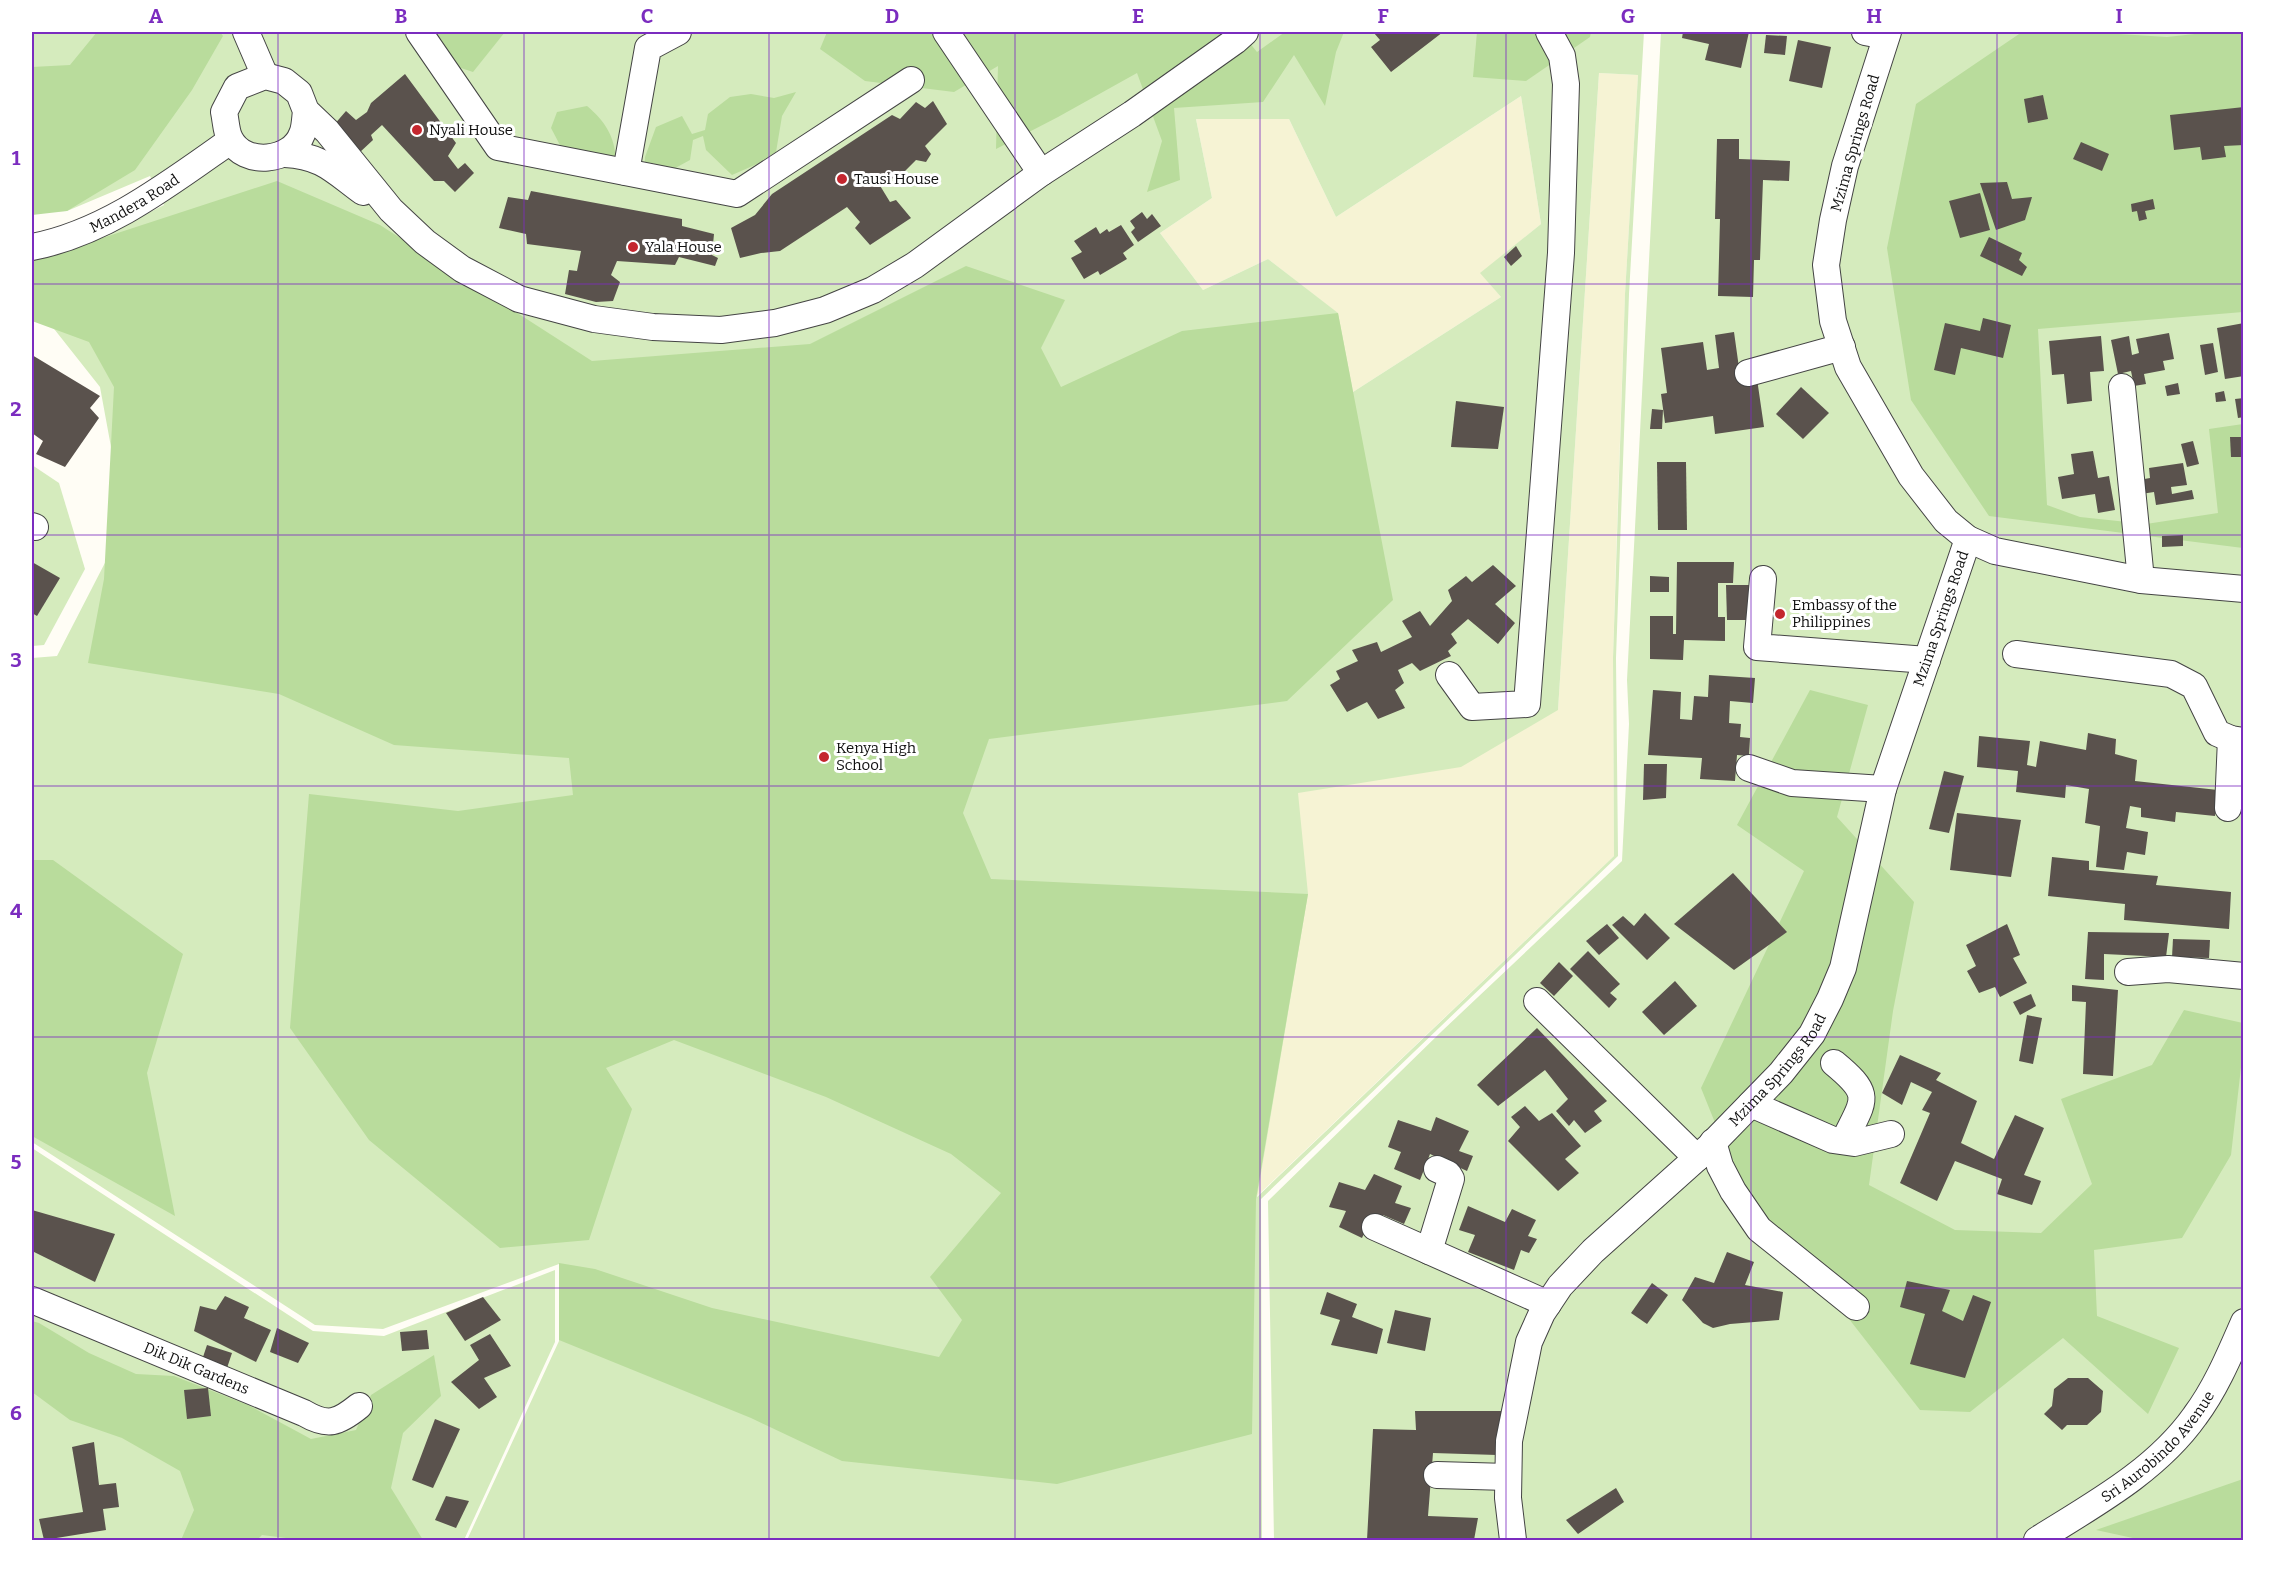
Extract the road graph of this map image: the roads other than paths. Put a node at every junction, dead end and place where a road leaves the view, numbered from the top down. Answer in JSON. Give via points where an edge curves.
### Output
{"nodes":[{"id":1,"x":246,"y":32,"type":"edge"},
{"id":2,"x":419,"y":32,"type":"edge"},
{"id":3,"x":678,"y":32,"type":"edge"},
{"id":4,"x":946,"y":32,"type":"edge"},
{"id":5,"x":1245,"y":32,"type":"edge"},
{"id":6,"x":1549,"y":32,"type":"edge"},
{"id":7,"x":1880,"y":33,"type":"edge"},
{"id":8,"x":265,"y":76,"type":"junction"},
{"id":9,"x":911,"y":80,"type":"dead end"},
{"id":10,"x":306,"y":111,"type":"junction"},
{"id":11,"x":230,"y":141,"type":"junction"},
{"id":12,"x":285,"y":154,"type":"junction"},
{"id":13,"x":626,"y":172,"type":"junction"},
{"id":14,"x":1041,"y":173,"type":"junction"},
{"id":15,"x":391,"y":210,"type":"junction"},
{"id":16,"x":32,"y":247,"type":"edge"},
{"id":17,"x":1842,"y":347,"type":"junction"},
{"id":18,"x":1748,"y":373,"type":"dead end"},
{"id":19,"x":2122,"y":387,"type":"dead end"},
{"id":20,"x":1968,"y":539,"type":"junction"},
{"id":21,"x":1762,"y":579,"type":"dead end"},
{"id":22,"x":2141,"y":580,"type":"junction"},
{"id":23,"x":2244,"y":589,"type":"edge"},
{"id":24,"x":2016,"y":654,"type":"dead end"},
{"id":25,"x":1927,"y":660,"type":"junction"},
{"id":26,"x":1449,"y":675,"type":"dead end"},
{"id":27,"x":2237,"y":740,"type":"edge"},
{"id":28,"x":1749,"y":768,"type":"dead end"},
{"id":29,"x":1883,"y":789,"type":"junction"},
{"id":30,"x":2228,"y":808,"type":"dead end"},
{"id":31,"x":2128,"y":972,"type":"dead end"},
{"id":32,"x":2244,"y":976,"type":"edge"},
{"id":33,"x":1537,"y":1001,"type":"dead end"},
{"id":34,"x":1834,"y":1063,"type":"dead end"},
{"id":35,"x":1751,"y":1104,"type":"junction"},
{"id":36,"x":1891,"y":1134,"type":"dead end"},
{"id":37,"x":1844,"y":1141,"type":"junction"},
{"id":38,"x":1705,"y":1150,"type":"junction"},
{"id":39,"x":1437,"y":1169,"type":"dead end"},
{"id":40,"x":1375,"y":1227,"type":"dead end"},
{"id":41,"x":1429,"y":1251,"type":"junction"},
{"id":42,"x":32,"y":1300,"type":"edge"},
{"id":43,"x":1548,"y":1304,"type":"junction"},
{"id":44,"x":1856,"y":1307,"type":"dead end"},
{"id":45,"x":2244,"y":1322,"type":"edge"},
{"id":46,"x":358,"y":1406,"type":"dead end"},
{"id":47,"x":1437,"y":1475,"type":"dead end"},
{"id":48,"x":1508,"y":1477,"type":"junction"},
{"id":49,"x":1513,"y":1540,"type":"edge"},
{"id":50,"x":2037,"y":1540,"type":"edge"}],
"edges":[{"from":1,"to":8,"type":"street"},
{"from":2,"to":13,"type":"street","via":[[498,147]]},
{"from":3,"to":13,"type":"street","via":[[648,48]]},
{"from":4,"to":14,"type":"street"},
{"from":5,"to":14,"type":"street","via":[[1132,114]]},
{"from":6,"to":26,"type":"street","via":[[1562,56],[1566,84],[1561,253],[1527,704],[1472,707]]},
{"from":7,"to":17,"type":"street","name":"Mzima Springs Road","via":[[1845,166],[1826,265],[1833,321]]},
{"from":8,"to":10,"type":"street","via":[[284,81],[299,93]]},
{"from":8,"to":11,"type":"street","via":[[237,87],[224,112]]},
{"from":9,"to":13,"type":"street","via":[[738,194]]},
{"from":10,"to":12,"type":"street","via":[[302,136]]},
{"from":10,"to":15,"type":"street"},
{"from":11,"to":12,"type":"street","via":[[245,154],[265,159]]},
{"from":11,"to":16,"type":"street","name":"Mandera Road","via":[[168,184],[88,229]]},
{"from":12,"to":15,"type":"street","via":[[305,155],[329,166]]},
{"from":14,"to":15,"type":"street","via":[[915,265],[873,290],[825,310],[775,323],[721,330],[594,320],[519,299],[462,269]]},
{"from":17,"to":18,"type":"street"},
{"from":17,"to":20,"type":"street","name":"Mzima Springs Road","via":[[1848,367],[1911,476],[1946,521]]},
{"from":19,"to":22,"type":"street"},
{"from":20,"to":22,"type":"street","name":"Mzima Springs Road","via":[[1995,551]]},
{"from":20,"to":25,"type":"street","name":"Mzima Springs Road"},
{"from":21,"to":25,"type":"street","via":[[1757,647]]},
{"from":22,"to":23,"type":"street","name":"Mzima Springs Road"},
{"from":24,"to":27,"type":"street","via":[[2171,674],[2194,686],[2217,733]]},
{"from":25,"to":29,"type":"street","name":"Mzima Springs Road"},
{"from":27,"to":30,"type":"street"},
{"from":28,"to":29,"type":"street","via":[[1792,783]]},
{"from":29,"to":35,"type":"street","name":"Mzima Springs Road","via":[[1843,968],[1812,1034]]},
{"from":31,"to":32,"type":"street","via":[[2168,969]]},
{"from":33,"to":38,"type":"street"},
{"from":34,"to":37,"type":"street","via":[[1862,1091],[1863,1101]]},
{"from":35,"to":37,"type":"street","via":[[1833,1140]]},
{"from":35,"to":38,"type":"street","name":"Mzima Springs Road"},
{"from":36,"to":37,"type":"street","via":[[1854,1143]]},
{"from":38,"to":43,"type":"street","name":"Mzima Springs Road","via":[[1593,1251]]},
{"from":38,"to":44,"type":"street","via":[[1720,1166],[1759,1229]]},
{"from":39,"to":41,"type":"street","via":[[1451,1179]]},
{"from":40,"to":41,"type":"street"},
{"from":41,"to":43,"type":"street"},
{"from":42,"to":46,"type":"street","name":"Dik Dik Gardens","via":[[320,1422],[346,1417]]},
{"from":43,"to":48,"type":"street","name":"Mzima Springs Road","via":[[1528,1342],[1509,1441]]},
{"from":45,"to":50,"type":"street","name":"Sri Aurobindo Avenue","via":[[2226,1364],[2195,1416],[2150,1466]]},
{"from":47,"to":48,"type":"street"},
{"from":48,"to":49,"type":"street","name":"Mzima Springs Road"}]}
